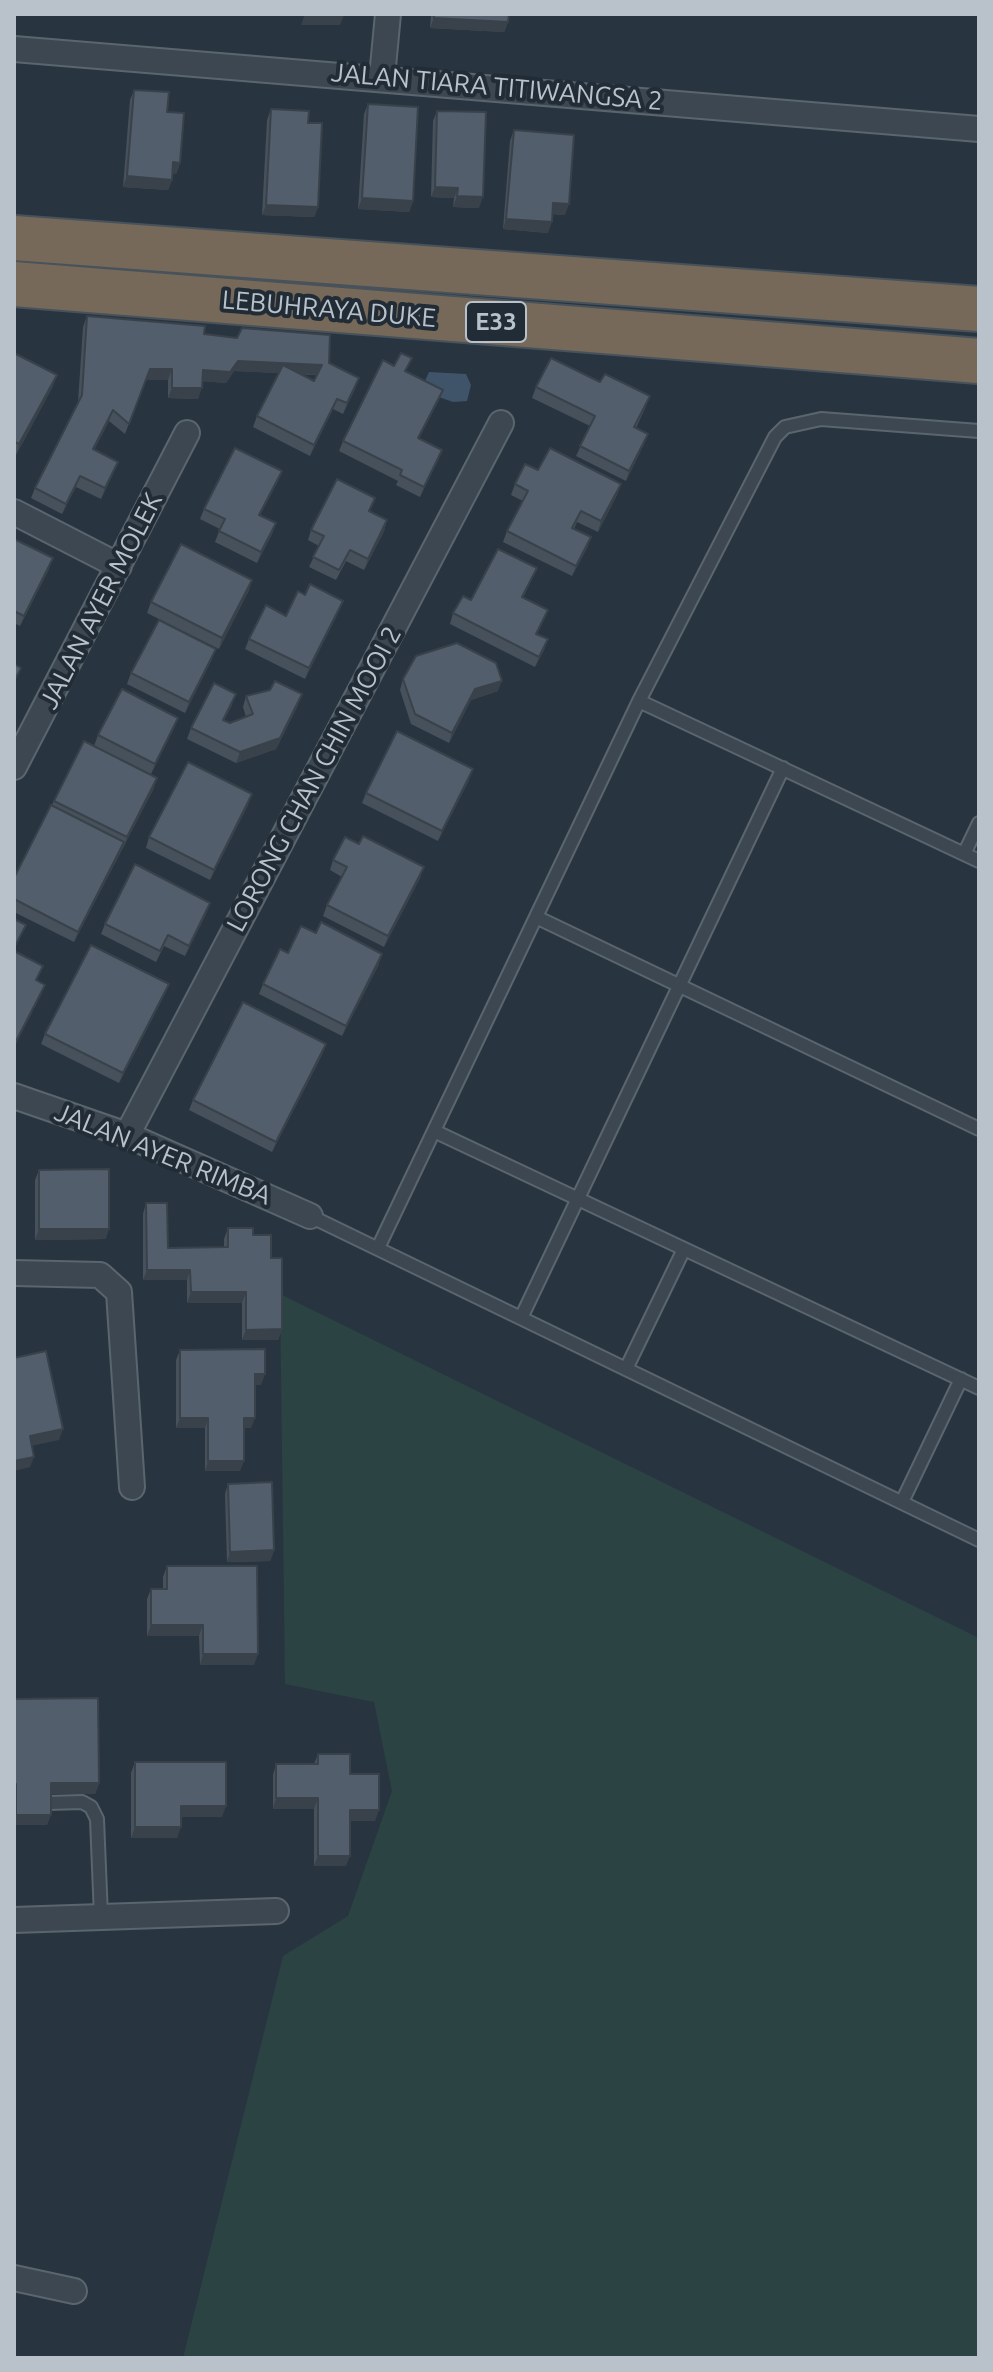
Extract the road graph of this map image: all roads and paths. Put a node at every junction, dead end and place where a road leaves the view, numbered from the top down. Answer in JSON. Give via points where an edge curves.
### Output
{"nodes":[{"id":1,"x":388,"y":14,"type":"edge"},
{"id":2,"x":14,"y":49,"type":"edge"},
{"id":3,"x":382,"y":77,"type":"junction"},
{"id":4,"x":979,"y":129,"type":"edge"},
{"id":5,"x":14,"y":238,"type":"edge"},
{"id":6,"x":14,"y":284,"type":"edge"},
{"id":7,"x":979,"y":309,"type":"edge"},
{"id":8,"x":979,"y":361,"type":"edge"},
{"id":9,"x":501,"y":423,"type":"dead end"},
{"id":10,"x":979,"y":431,"type":"edge"},
{"id":11,"x":187,"y":433,"type":"dead end"},
{"id":12,"x":14,"y":512,"type":"edge"},
{"id":13,"x":119,"y":566,"type":"junction"},
{"id":14,"x":639,"y":701,"type":"junction"},
{"id":15,"x":14,"y":767,"type":"edge"},
{"id":16,"x":783,"y":768,"type":"junction"},
{"id":17,"x":979,"y":823,"type":"edge"},
{"id":18,"x":964,"y":854,"type":"junction"},
{"id":19,"x":979,"y":861,"type":"edge"},
{"id":20,"x":536,"y":917,"type":"junction"},
{"id":21,"x":679,"y":986,"type":"junction"},
{"id":22,"x":14,"y":1096,"type":"edge"},
{"id":23,"x":979,"y":1129,"type":"edge"},
{"id":24,"x":434,"y":1131,"type":"junction"},
{"id":25,"x":127,"y":1135,"type":"junction"},
{"id":26,"x":577,"y":1199,"type":"junction"},
{"id":27,"x":310,"y":1216,"type":"joint"},
{"id":28,"x":378,"y":1248,"type":"junction"},
{"id":29,"x":684,"y":1249,"type":"junction"},
{"id":30,"x":14,"y":1273,"type":"edge"},
{"id":31,"x":521,"y":1318,"type":"junction"},
{"id":32,"x":626,"y":1369,"type":"junction"},
{"id":33,"x":961,"y":1379,"type":"junction"},
{"id":34,"x":979,"y":1388,"type":"edge"},
{"id":35,"x":132,"y":1487,"type":"dead end"},
{"id":36,"x":902,"y":1502,"type":"junction"},
{"id":37,"x":979,"y":1540,"type":"edge"},
{"id":38,"x":14,"y":1804,"type":"edge"},
{"id":39,"x":276,"y":1911,"type":"dead end"},
{"id":40,"x":101,"y":1917,"type":"junction"},
{"id":41,"x":14,"y":1920,"type":"edge"},
{"id":42,"x":14,"y":2278,"type":"edge"},
{"id":43,"x":74,"y":2291,"type":"dead end"}],
"edges":[{"from":1,"to":3,"type":"street"},
{"from":2,"to":3,"type":"street","name":"JALAN TIARA TITIWANGSA 2"},
{"from":3,"to":4,"type":"street","name":"JALAN TIARA TITIWANGSA 2"},
{"from":5,"to":7,"type":"highway","name":"LEBUHRAYA DUKE","number":"E33"},
{"from":6,"to":8,"type":"highway","name":"LEBUHRAYA DUKE","number":"E33"},
{"from":9,"to":25,"type":"street","name":"LORONG CHAN CHIN MOOI 2"},
{"from":10,"to":14,"type":"lane","via":[[821,419],[785,427],[766,453]]},
{"from":11,"to":13,"type":"street","name":"JALAN AYER MOLEK"},
{"from":12,"to":13,"type":"street"},
{"from":13,"to":15,"type":"street","name":"JALAN AYER MOLEK"},
{"from":14,"to":16,"type":"lane"},
{"from":14,"to":20,"type":"lane"},
{"from":16,"to":18,"type":"lane"},
{"from":16,"to":21,"type":"lane"},
{"from":17,"to":18,"type":"lane"},
{"from":18,"to":19,"type":"lane"},
{"from":20,"to":21,"type":"lane"},
{"from":20,"to":24,"type":"lane"},
{"from":21,"to":23,"type":"lane"},
{"from":21,"to":26,"type":"lane"},
{"from":22,"to":25,"type":"street","name":"JALAN AYER RIMBA"},
{"from":24,"to":26,"type":"lane"},
{"from":24,"to":28,"type":"lane"},
{"from":25,"to":27,"type":"street","name":"JALAN AYER RIMBA"},
{"from":26,"to":29,"type":"lane"},
{"from":26,"to":31,"type":"lane"},
{"from":27,"to":28,"type":"lane"},
{"from":28,"to":31,"type":"lane"},
{"from":29,"to":32,"type":"lane"},
{"from":29,"to":33,"type":"lane"},
{"from":30,"to":35,"type":"street","via":[[100,1275],[119,1292]]},
{"from":31,"to":32,"type":"lane"},
{"from":32,"to":36,"type":"lane"},
{"from":33,"to":34,"type":"lane"},
{"from":33,"to":36,"type":"lane"},
{"from":36,"to":37,"type":"lane"},
{"from":38,"to":40,"type":"lane","via":[[82,1802],[91,1807],[97,1819]]},
{"from":39,"to":40,"type":"street"},
{"from":40,"to":41,"type":"street"},
{"from":42,"to":43,"type":"street"}]}
